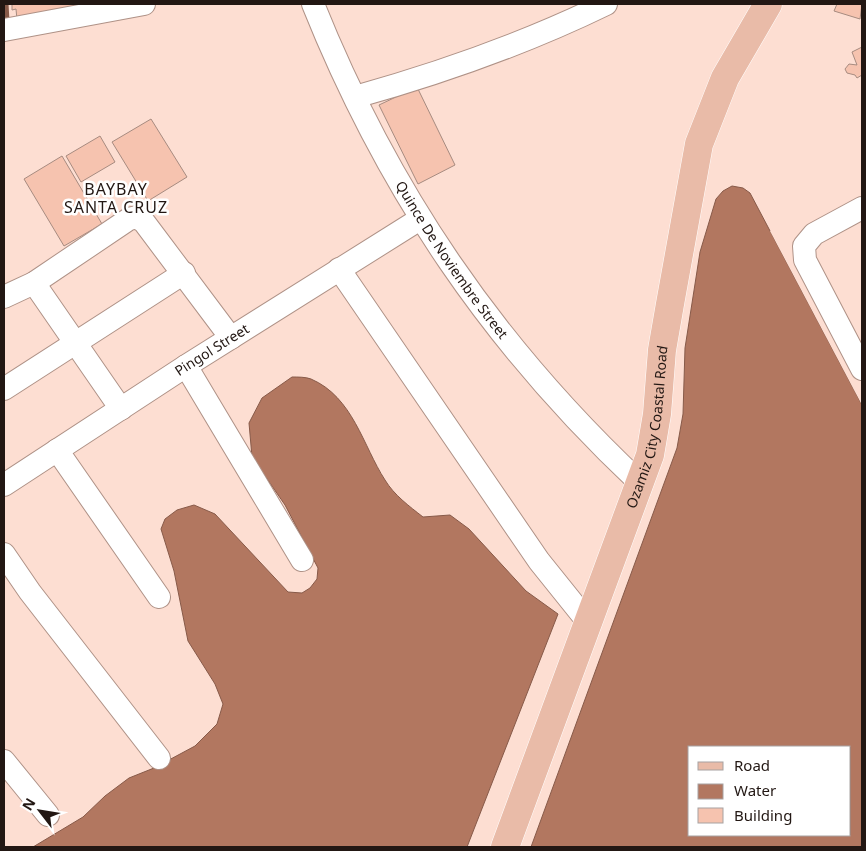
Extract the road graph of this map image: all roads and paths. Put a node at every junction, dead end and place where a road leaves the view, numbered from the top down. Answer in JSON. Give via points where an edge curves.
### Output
{"nodes":[{"id":1,"x":144,"y":4,"type":"edge"},
{"id":2,"x":313,"y":4,"type":"edge"},
{"id":3,"x":606,"y":4,"type":"edge"},
{"id":4,"x":768,"y":4,"type":"edge"},
{"id":5,"x":4,"y":30,"type":"edge"},
{"id":6,"x":355,"y":97,"type":"junction"},
{"id":7,"x":862,"y":208,"type":"edge"},
{"id":8,"x":420,"y":219,"type":"junction"},
{"id":9,"x":339,"y":270,"type":"junction"},
{"id":10,"x":184,"y":273,"type":"junction"},
{"id":11,"x":34,"y":284,"type":"junction"},
{"id":12,"x":4,"y":298,"type":"edge"},
{"id":13,"x":231,"y":338,"type":"junction"},
{"id":14,"x":75,"y":343,"type":"junction"},
{"id":15,"x":186,"y":366,"type":"junction"},
{"id":16,"x":862,"y":369,"type":"edge"},
{"id":17,"x":4,"y":389,"type":"edge"},
{"id":18,"x":121,"y":409,"type":"junction"},
{"id":19,"x":57,"y":450,"type":"junction"},
{"id":20,"x":640,"y":483,"type":"junction"},
{"id":21,"x":4,"y":485,"type":"edge"},
{"id":22,"x":4,"y":554,"type":"edge"},
{"id":23,"x":302,"y":560,"type":"dead end"},
{"id":24,"x":159,"y":597,"type":"dead end"},
{"id":25,"x":588,"y":622,"type":"junction"},
{"id":26,"x":159,"y":758,"type":"dead end"},
{"id":27,"x":4,"y":762,"type":"edge"},
{"id":28,"x":48,"y":815,"type":"dead end"},
{"id":29,"x":505,"y":847,"type":"edge"}],
"edges":[{"from":1,"to":5,"type":"street"},
{"from":2,"to":6,"type":"street","name":"Quince De Noviembre Street"},
{"from":3,"to":6,"type":"street","via":[[552,30],[412,81]]},
{"from":4,"to":20,"type":"main road","name":"Ozamiz City Coastal Road","via":[[725,78],[700,144],[662,350],[654,437]]},
{"from":6,"to":8,"type":"street","name":"Quince De Noviembre Street"},
{"from":7,"to":16,"type":"street","via":[[814,234],[804,246],[805,260]]},
{"from":8,"to":9,"type":"street","name":"Pingol Street"},
{"from":8,"to":20,"type":"street","name":"Quince De Noviembre Street","via":[[486,316],[534,375]]},
{"from":9,"to":13,"type":"street","name":"Pingol Street"},
{"from":9,"to":25,"type":"street","via":[[539,561]]},
{"from":10,"to":11,"type":"street","via":[[137,217],[129,219]]},
{"from":10,"to":13,"type":"street"},
{"from":10,"to":14,"type":"street"},
{"from":11,"to":12,"type":"street"},
{"from":11,"to":14,"type":"street"},
{"from":13,"to":15,"type":"street","name":"Pingol Street"},
{"from":14,"to":17,"type":"street"},
{"from":14,"to":18,"type":"street"},
{"from":15,"to":18,"type":"street","name":"Pingol Street"},
{"from":15,"to":23,"type":"street"},
{"from":18,"to":19,"type":"street","name":"Pingol Street"},
{"from":19,"to":21,"type":"street","name":"Pingol Street"},
{"from":19,"to":24,"type":"street"},
{"from":20,"to":25,"type":"main road","name":"Ozamiz City Coastal Road"},
{"from":22,"to":26,"type":"street"},
{"from":25,"to":29,"type":"main road","name":"Ozamiz City Coastal Road"},
{"from":27,"to":28,"type":"street"}]}
